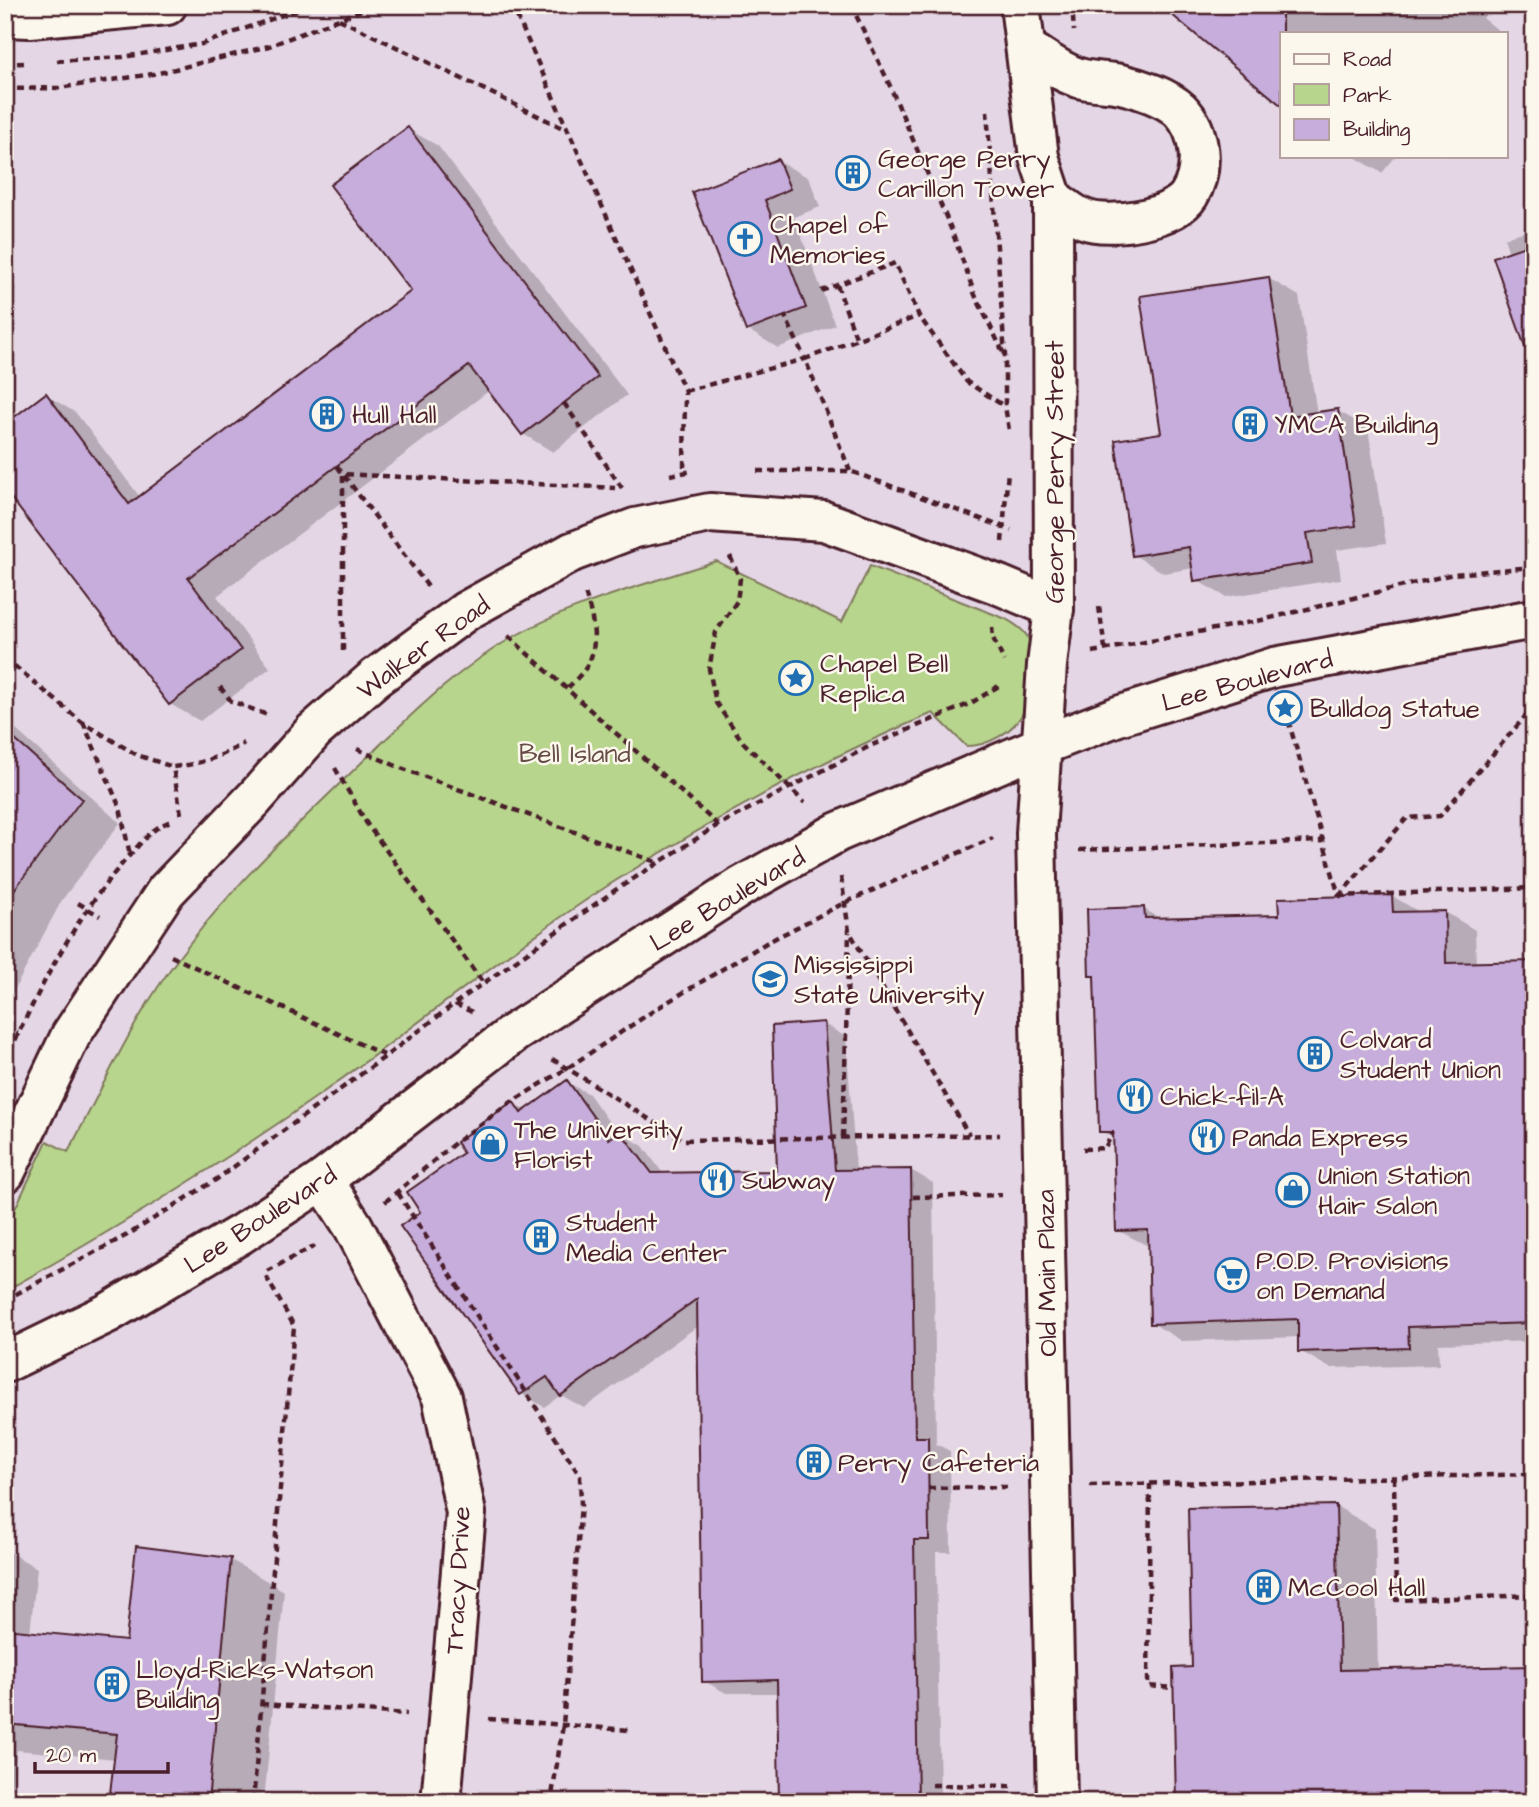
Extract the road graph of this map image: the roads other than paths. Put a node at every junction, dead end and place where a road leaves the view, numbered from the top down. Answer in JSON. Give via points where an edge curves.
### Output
{"nodes":[{"id":1,"x":167,"y":5,"type":"edge"},
{"id":2,"x":1020,"y":5,"type":"edge"},
{"id":3,"x":20,"y":14,"type":"edge"},
{"id":4,"x":1027,"y":50,"type":"junction"},
{"id":5,"x":1052,"y":198,"type":"junction"},
{"id":6,"x":1055,"y":608,"type":"junction"},
{"id":7,"x":1534,"y":619,"type":"edge"},
{"id":8,"x":1043,"y":745,"type":"junction"},
{"id":9,"x":5,"y":1173,"type":"edge"},
{"id":10,"x":323,"y":1180,"type":"junction"},
{"id":11,"x":5,"y":1363,"type":"edge"},
{"id":12,"x":1057,"y":1794,"type":"edge"},
{"id":13,"x":441,"y":1802,"type":"edge"}],
"edges":[{"from":1,"to":3,"type":"street"},
{"from":2,"to":4,"type":"street","name":"George Perry Street"},
{"from":4,"to":5,"type":"street","name":"George Perry Street","via":[[1039,157]]},
{"from":4,"to":5,"type":"street","via":[[1077,78],[1123,84],[1154,95],[1179,110],[1196,134],[1199,167],[1189,196],[1169,211],[1124,221],[1085,219]]},
{"from":5,"to":6,"type":"street","name":"George Perry Street"},
{"from":6,"to":8,"type":"street","name":"George Perry Street"},
{"from":6,"to":9,"type":"street","name":"Walker Road","via":[[824,521],[710,513],[635,528],[572,552],[466,611],[375,678],[314,731],[166,891],[71,1035]]},
{"from":7,"to":8,"type":"street","name":"Lee Boulevard","via":[[1275,667],[1118,716]]},
{"from":8,"to":10,"type":"street","name":"Lee Boulevard","via":[[838,832],[742,886],[514,1033]]},
{"from":8,"to":12,"type":"street","name":"Old Main Plaza","via":[[1036,842]]},
{"from":10,"to":11,"type":"street","name":"Lee Boulevard","via":[[168,1279]]},
{"from":10,"to":13,"type":"street","name":"Tracy Drive","via":[[353,1226],[442,1397],[466,1513]]}]}
